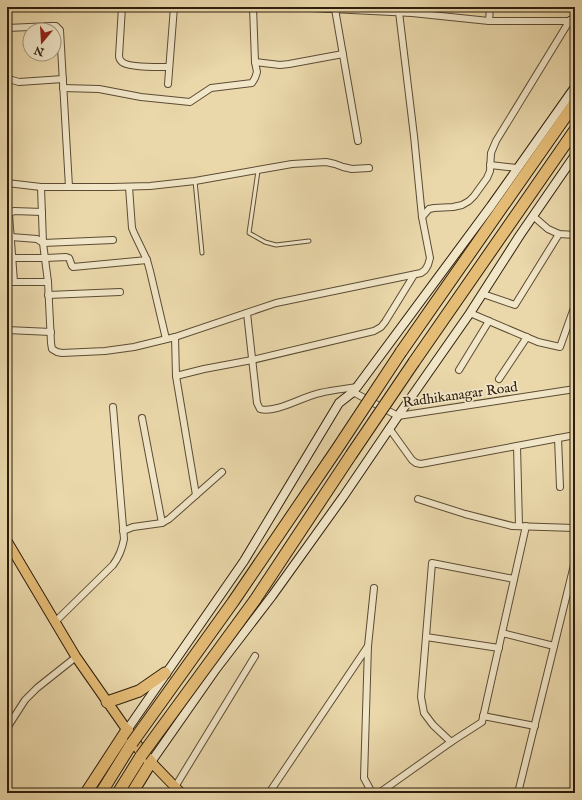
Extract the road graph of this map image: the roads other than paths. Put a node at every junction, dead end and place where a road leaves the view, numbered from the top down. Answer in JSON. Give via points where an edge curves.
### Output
{"nodes":[{"id":1,"x":122,"y":7,"type":"edge"},
{"id":2,"x":174,"y":7,"type":"edge"},
{"id":3,"x":253,"y":7,"type":"edge"},
{"id":4,"x":291,"y":7,"type":"edge"},
{"id":5,"x":296,"y":7,"type":"edge"},
{"id":6,"x":434,"y":7,"type":"edge"},
{"id":7,"x":490,"y":7,"type":"edge"},
{"id":8,"x":335,"y":9,"type":"junction"},
{"id":9,"x":372,"y":9,"type":"edge"},
{"id":10,"x":399,"y":12,"type":"junction"},
{"id":11,"x":433,"y":15,"type":"junction"},
{"id":12,"x":489,"y":21,"type":"junction"},
{"id":13,"x":573,"y":21,"type":"edge"},
{"id":14,"x":7,"y":28,"type":"edge"},
{"id":15,"x":343,"y":54,"type":"junction"},
{"id":16,"x":255,"y":62,"type":"junction"},
{"id":17,"x":170,"y":67,"type":"junction"},
{"id":18,"x":7,"y":78,"type":"edge"},
{"id":19,"x":63,"y":79,"type":"junction"},
{"id":20,"x":168,"y":84,"type":"dead end"},
{"id":21,"x":575,"y":86,"type":"edge"},
{"id":22,"x":63,"y":88,"type":"junction"},
{"id":23,"x":575,"y":103,"type":"edge"},
{"id":24,"x":575,"y":130,"type":"edge"},
{"id":25,"x":358,"y":141,"type":"dead end"},
{"id":26,"x":575,"y":155,"type":"edge"},
{"id":27,"x":490,"y":165,"type":"junction"},
{"id":28,"x":369,"y":168,"type":"dead end"},
{"id":29,"x":517,"y":168,"type":"junction"},
{"id":30,"x":258,"y":171,"type":"junction"},
{"id":31,"x":195,"y":182,"type":"junction"},
{"id":32,"x":7,"y":183,"type":"edge"},
{"id":33,"x":41,"y":187,"type":"junction"},
{"id":34,"x":69,"y":187,"type":"junction"},
{"id":35,"x":129,"y":187,"type":"junction"},
{"id":36,"x":42,"y":212,"type":"junction"},
{"id":37,"x":533,"y":216,"type":"junction"},
{"id":38,"x":422,"y":217,"type":"junction"},
{"id":39,"x":559,"y":234,"type":"junction"},
{"id":40,"x":575,"y":235,"type":"edge"},
{"id":41,"x":11,"y":236,"type":"junction"},
{"id":42,"x":113,"y":240,"type":"dead end"},
{"id":43,"x":309,"y":241,"type":"dead end"},
{"id":44,"x":43,"y":243,"type":"junction"},
{"id":45,"x":202,"y":253,"type":"dead end"},
{"id":46,"x":10,"y":258,"type":"edge"},
{"id":47,"x":46,"y":258,"type":"junction"},
{"id":48,"x":147,"y":260,"type":"junction"},
{"id":49,"x":414,"y":275,"type":"junction"},
{"id":50,"x":7,"y":282,"type":"edge"},
{"id":51,"x":14,"y":282,"type":"junction"},
{"id":52,"x":48,"y":282,"type":"junction"},
{"id":53,"x":120,"y":292,"type":"dead end"},
{"id":54,"x":483,"y":294,"type":"junction"},
{"id":55,"x":48,"y":295,"type":"junction"},
{"id":56,"x":575,"y":305,"type":"edge"},
{"id":57,"x":247,"y":313,"type":"junction"},
{"id":58,"x":470,"y":313,"type":"junction"},
{"id":59,"x":489,"y":321,"type":"junction"},
{"id":60,"x":7,"y":330,"type":"edge"},
{"id":61,"x":51,"y":332,"type":"junction"},
{"id":62,"x":175,"y":336,"type":"junction"},
{"id":63,"x":527,"y":338,"type":"junction"},
{"id":64,"x":166,"y":339,"type":"junction"},
{"id":65,"x":252,"y":360,"type":"junction"},
{"id":66,"x":459,"y":370,"type":"dead end"},
{"id":67,"x":176,"y":376,"type":"junction"},
{"id":68,"x":499,"y":379,"type":"dead end"},
{"id":69,"x":575,"y":389,"type":"edge"},
{"id":70,"x":355,"y":390,"type":"junction"},
{"id":71,"x":112,"y":407,"type":"dead end"},
{"id":72,"x":398,"y":416,"type":"junction"},
{"id":73,"x":142,"y":418,"type":"dead end"},
{"id":74,"x":389,"y":428,"type":"junction"},
{"id":75,"x":575,"y":435,"type":"edge"},
{"id":76,"x":558,"y":438,"type":"junction"},
{"id":77,"x":517,"y":446,"type":"junction"},
{"id":78,"x":222,"y":472,"type":"dead end"},
{"id":79,"x":560,"y":487,"type":"dead end"},
{"id":80,"x":196,"y":495,"type":"junction"},
{"id":81,"x":418,"y":499,"type":"dead end"},
{"id":82,"x":162,"y":523,"type":"junction"},
{"id":83,"x":519,"y":526,"type":"junction"},
{"id":84,"x":526,"y":526,"type":"junction"},
{"id":85,"x":575,"y":528,"type":"edge"},
{"id":86,"x":123,"y":531,"type":"junction"},
{"id":87,"x":7,"y":541,"type":"edge"},
{"id":88,"x":575,"y":561,"type":"edge"},
{"id":89,"x":514,"y":579,"type":"junction"},
{"id":90,"x":374,"y":588,"type":"dead end"},
{"id":91,"x":572,"y":588,"type":"edge"},
{"id":92,"x":55,"y":622,"type":"junction"},
{"id":93,"x":502,"y":633,"type":"junction"},
{"id":94,"x":426,"y":637,"type":"junction"},
{"id":95,"x":368,"y":646,"type":"junction"},
{"id":96,"x":554,"y":646,"type":"junction"},
{"id":97,"x":498,"y":648,"type":"junction"},
{"id":98,"x":255,"y":656,"type":"dead end"},
{"id":99,"x":76,"y":658,"type":"junction"},
{"id":100,"x":166,"y":673,"type":"junction"},
{"id":101,"x":107,"y":702,"type":"junction"},
{"id":102,"x":483,"y":716,"type":"junction"},
{"id":103,"x":535,"y":726,"type":"junction"},
{"id":104,"x":7,"y":728,"type":"edge"},
{"id":105,"x":127,"y":730,"type":"junction"},
{"id":106,"x":451,"y":742,"type":"junction"},
{"id":107,"x":151,"y":762,"type":"junction"},
{"id":108,"x":178,"y":790,"type":"edge"},
{"id":109,"x":86,"y":793,"type":"edge"},
{"id":110,"x":101,"y":793,"type":"edge"},
{"id":111,"x":118,"y":793,"type":"edge"},
{"id":112,"x":132,"y":793,"type":"edge"},
{"id":113,"x":270,"y":793,"type":"edge"},
{"id":114,"x":372,"y":793,"type":"edge"},
{"id":115,"x":379,"y":793,"type":"edge"},
{"id":116,"x":518,"y":793,"type":"edge"}],
"edges":[{"from":1,"to":17,"type":"street","via":[[119,56],[121,62],[136,66]]},
{"from":2,"to":17,"type":"street"},
{"from":3,"to":16,"type":"street"},
{"from":4,"to":5,"type":"street"},
{"from":5,"to":8,"type":"street"},
{"from":6,"to":11,"type":"street"},
{"from":7,"to":12,"type":"street"},
{"from":8,"to":9,"type":"street"},
{"from":8,"to":15,"type":"street"},
{"from":9,"to":10,"type":"street"},
{"from":10,"to":11,"type":"street"},
{"from":10,"to":38,"type":"street"},
{"from":11,"to":12,"type":"street"},
{"from":12,"to":13,"type":"street"},
{"from":13,"to":27,"type":"street","via":[[496,141]]},
{"from":14,"to":19,"type":"street","via":[[59,28]]},
{"from":15,"to":16,"type":"street","via":[[280,65]]},
{"from":15,"to":25,"type":"street"},
{"from":16,"to":22,"type":"street","via":[[257,72],[252,83],[211,88],[190,102],[99,89]]},
{"from":17,"to":20,"type":"street"},
{"from":18,"to":19,"type":"street","via":[[19,82]]},
{"from":19,"to":22,"type":"street"},
{"from":21,"to":29,"type":"main road"},
{"from":22,"to":34,"type":"street"},
{"from":23,"to":110,"type":"highway","bridge":true,"via":[[401,352],[233,602],[132,743]]},
{"from":24,"to":111,"type":"highway","bridge":true,"via":[[414,362],[255,600],[141,756]]},
{"from":26,"to":37,"type":"main road"},
{"from":27,"to":29,"type":"street"},
{"from":27,"to":38,"type":"street","via":[[487,178],[469,201],[462,206],[430,209]]},
{"from":28,"to":30,"type":"street","via":[[343,168],[326,162],[292,164]]},
{"from":29,"to":70,"type":"main road"},
{"from":30,"to":31,"type":"street"},
{"from":30,"to":43,"type":"lane","via":[[249,233],[276,245]]},
{"from":31,"to":35,"type":"street"},
{"from":31,"to":45,"type":"lane"},
{"from":32,"to":33,"type":"street"},
{"from":33,"to":34,"type":"street"},
{"from":33,"to":36,"type":"street"},
{"from":34,"to":35,"type":"street"},
{"from":35,"to":48,"type":"street","via":[[132,228]]},
{"from":36,"to":41,"type":"street","via":[[10,213]]},
{"from":36,"to":44,"type":"street"},
{"from":37,"to":39,"type":"street","via":[[548,229]]},
{"from":37,"to":54,"type":"main road"},
{"from":38,"to":49,"type":"street","via":[[430,258],[425,270]]},
{"from":39,"to":40,"type":"street"},
{"from":39,"to":54,"type":"street","via":[[515,305]]},
{"from":41,"to":44,"type":"street"},
{"from":41,"to":46,"type":"street"},
{"from":42,"to":44,"type":"street"},
{"from":44,"to":47,"type":"street"},
{"from":46,"to":47,"type":"street"},
{"from":46,"to":51,"type":"street"},
{"from":47,"to":48,"type":"street","via":[[69,258],[73,267]]},
{"from":47,"to":52,"type":"street"},
{"from":48,"to":64,"type":"street"},
{"from":49,"to":57,"type":"street","via":[[276,303]]},
{"from":49,"to":65,"type":"street","via":[[385,322],[374,331]]},
{"from":50,"to":51,"type":"street"},
{"from":51,"to":52,"type":"street"},
{"from":52,"to":55,"type":"street"},
{"from":53,"to":55,"type":"street"},
{"from":54,"to":58,"type":"main road"},
{"from":55,"to":61,"type":"street"},
{"from":56,"to":63,"type":"street","via":[[560,347]]},
{"from":57,"to":62,"type":"street"},
{"from":57,"to":65,"type":"street"},
{"from":58,"to":59,"type":"street"},
{"from":58,"to":72,"type":"main road"},
{"from":59,"to":63,"type":"street"},
{"from":59,"to":66,"type":"street"},
{"from":60,"to":61,"type":"street"},
{"from":61,"to":64,"type":"street","via":[[52,349],[62,353],[105,351]]},
{"from":62,"to":64,"type":"street"},
{"from":62,"to":67,"type":"street"},
{"from":63,"to":68,"type":"street"},
{"from":65,"to":67,"type":"street"},
{"from":65,"to":70,"type":"street","via":[[260,409],[271,410],[320,393]]},
{"from":67,"to":80,"type":"street"},
{"from":69,"to":72,"type":"street","name":"Radhikanagar Road"},
{"from":70,"to":72,"type":"street","name":"Radhikanagar Road"},
{"from":70,"to":100,"type":"main road","via":[[339,403],[244,560]]},
{"from":71,"to":86,"type":"street"},
{"from":72,"to":74,"type":"main road"},
{"from":73,"to":82,"type":"street"},
{"from":74,"to":77,"type":"street","via":[[412,460],[421,464]]},
{"from":74,"to":107,"type":"main road","via":[[343,497]]},
{"from":75,"to":76,"type":"street"},
{"from":76,"to":77,"type":"street"},
{"from":76,"to":79,"type":"street"},
{"from":77,"to":83,"type":"street"},
{"from":78,"to":80,"type":"street"},
{"from":80,"to":82,"type":"street"},
{"from":81,"to":83,"type":"street","via":[[465,514]]},
{"from":82,"to":86,"type":"street"},
{"from":83,"to":84,"type":"street"},
{"from":84,"to":85,"type":"street"},
{"from":84,"to":89,"type":"street"},
{"from":86,"to":92,"type":"street","via":[[124,539],[118,559]]},
{"from":87,"to":92,"type":"main road"},
{"from":88,"to":91,"type":"street"},
{"from":89,"to":93,"type":"street"},
{"from":89,"to":94,"type":"street","via":[[432,563]]},
{"from":90,"to":95,"type":"street"},
{"from":91,"to":96,"type":"street"},
{"from":92,"to":99,"type":"main road"},
{"from":93,"to":96,"type":"street"},
{"from":93,"to":97,"type":"street"},
{"from":94,"to":97,"type":"street"},
{"from":94,"to":106,"type":"street","via":[[421,697],[424,713]]},
{"from":95,"to":113,"type":"street"},
{"from":95,"to":114,"type":"street","via":[[364,778]]},
{"from":96,"to":103,"type":"street"},
{"from":97,"to":102,"type":"street"},
{"from":98,"to":108,"type":"street"},
{"from":99,"to":101,"type":"main road"},
{"from":99,"to":104,"type":"street","via":[[37,688]]},
{"from":100,"to":101,"type":"highway","via":[[139,691]]},
{"from":100,"to":105,"type":"main road"},
{"from":101,"to":105,"type":"main road"},
{"from":102,"to":103,"type":"street"},
{"from":102,"to":106,"type":"street","via":[[482,722]]},
{"from":103,"to":116,"type":"street"},
{"from":105,"to":107,"type":"highway"},
{"from":105,"to":109,"type":"highway"},
{"from":106,"to":115,"type":"street"},
{"from":107,"to":108,"type":"main road"},
{"from":107,"to":112,"type":"highway"}]}
